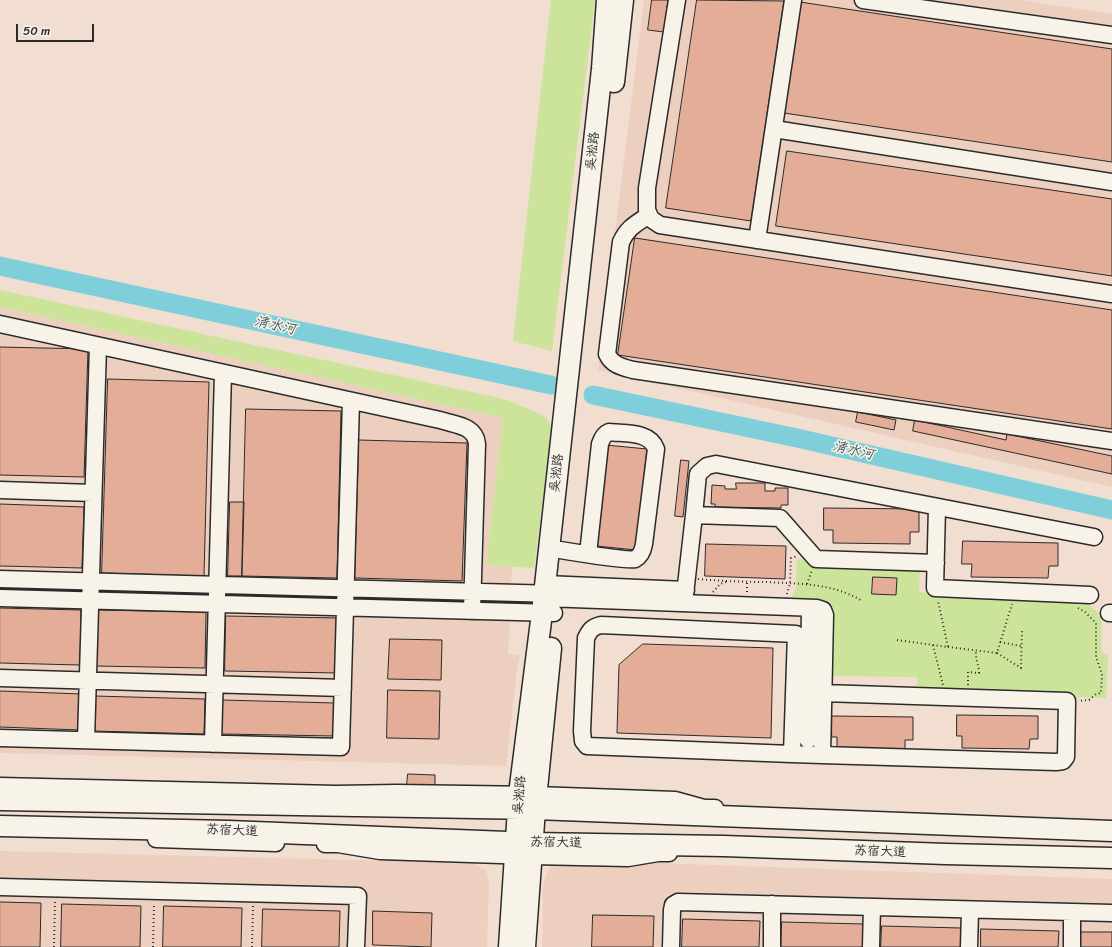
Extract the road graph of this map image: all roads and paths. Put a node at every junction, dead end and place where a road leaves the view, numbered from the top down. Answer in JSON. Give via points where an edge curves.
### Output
{"nodes":[{"id":1,"x":607,"y":0,"type":"edge"},
{"id":2,"x":623,"y":0,"type":"edge"},
{"id":3,"x":677,"y":0,"type":"edge"},
{"id":4,"x":793,"y":0,"type":"edge"},
{"id":5,"x":863,"y":0,"type":"edge"},
{"id":6,"x":1112,"y":35,"type":"edge"},
{"id":7,"x":774,"y":129,"type":"junction"},
{"id":8,"x":1112,"y":182,"type":"edge"},
{"id":9,"x":649,"y":215,"type":"junction"},
{"id":10,"x":757,"y":240,"type":"junction"},
{"id":11,"x":1112,"y":294,"type":"edge"},
{"id":12,"x":0,"y":324,"type":"edge"},
{"id":13,"x":98,"y":346,"type":"junction"},
{"id":14,"x":223,"y":373,"type":"junction"},
{"id":15,"x":351,"y":401,"type":"junction"},
{"id":16,"x":1112,"y":441,"type":"edge"},
{"id":17,"x":0,"y":490,"type":"edge"},
{"id":18,"x":93,"y":493,"type":"junction"},
{"id":19,"x":937,"y":507,"type":"junction"},
{"id":20,"x":694,"y":515,"type":"junction"},
{"id":21,"x":1094,"y":537,"type":"dead end"},
{"id":22,"x":560,"y":550,"type":"junction"},
{"id":23,"x":811,"y":553,"type":"junction"},
{"id":24,"x":588,"y":554,"type":"junction"},
{"id":25,"x":936,"y":563,"type":"junction"},
{"id":26,"x":0,"y":579,"type":"edge"},
{"id":27,"x":90,"y":582,"type":"junction"},
{"id":28,"x":790,"y":583,"type":"junction"},
{"id":29,"x":218,"y":585,"type":"junction"},
{"id":30,"x":345,"y":588,"type":"junction"},
{"id":31,"x":935,"y":588,"type":"junction"},
{"id":32,"x":686,"y":591,"type":"junction"},
{"id":33,"x":473,"y":592,"type":"junction"},
{"id":34,"x":1090,"y":595,"type":"dead end"},
{"id":35,"x":549,"y":597,"type":"junction"},
{"id":36,"x":0,"y":598,"type":"edge"},
{"id":37,"x":90,"y":600,"type":"junction"},
{"id":38,"x":862,"y":601,"type":"dead end"},
{"id":39,"x":217,"y":604,"type":"junction"},
{"id":40,"x":1019,"y":604,"type":"dead end"},
{"id":41,"x":782,"y":606,"type":"junction"},
{"id":42,"x":1074,"y":606,"type":"dead end"},
{"id":43,"x":345,"y":607,"type":"junction"},
{"id":44,"x":472,"y":611,"type":"junction"},
{"id":45,"x":1022,"y":629,"type":"dead end"},
{"id":46,"x":897,"y":640,"type":"dead end"},
{"id":47,"x":1000,"y":642,"type":"junction"},
{"id":48,"x":933,"y":645,"type":"junction"},
{"id":49,"x":948,"y":646,"type":"junction"},
{"id":50,"x":1021,"y":646,"type":"junction"},
{"id":51,"x":976,"y":650,"type":"junction"},
{"id":52,"x":997,"y":653,"type":"junction"},
{"id":53,"x":0,"y":678,"type":"edge"},
{"id":54,"x":88,"y":680,"type":"junction"},
{"id":55,"x":813,"y":683,"type":"junction"},
{"id":56,"x":215,"y":684,"type":"junction"},
{"id":57,"x":343,"y":688,"type":"junction"},
{"id":58,"x":946,"y":697,"type":"junction"},
{"id":59,"x":967,"y":698,"type":"junction"},
{"id":60,"x":1067,"y":701,"type":"junction"},
{"id":61,"x":0,"y":738,"type":"edge"},
{"id":62,"x":86,"y":740,"type":"junction"},
{"id":63,"x":808,"y":740,"type":"dead end"},
{"id":64,"x":213,"y":744,"type":"junction"},
{"id":65,"x":792,"y":754,"type":"junction"},
{"id":66,"x":822,"y":755,"type":"junction"},
{"id":67,"x":0,"y":786,"type":"edge"},
{"id":68,"x":0,"y":800,"type":"edge"},
{"id":69,"x":527,"y":802,"type":"junction"},
{"id":70,"x":1112,"y":821,"type":"edge"},
{"id":71,"x":0,"y":826,"type":"edge"},
{"id":72,"x":1112,"y":831,"type":"edge"},
{"id":73,"x":0,"y":835,"type":"edge"},
{"id":74,"x":524,"y":849,"type":"junction"},
{"id":75,"x":1112,"y":858,"type":"edge"},
{"id":76,"x":1112,"y":866,"type":"edge"},
{"id":77,"x":0,"y":887,"type":"edge"},
{"id":78,"x":56,"y":888,"type":"junction"},
{"id":79,"x":154,"y":891,"type":"junction"},
{"id":80,"x":253,"y":893,"type":"junction"},
{"id":81,"x":772,"y":904,"type":"junction"},
{"id":82,"x":872,"y":907,"type":"junction"},
{"id":83,"x":970,"y":910,"type":"junction"},
{"id":84,"x":1072,"y":912,"type":"junction"},
{"id":85,"x":1112,"y":913,"type":"edge"},
{"id":86,"x":54,"y":947,"type":"edge"},
{"id":87,"x":153,"y":947,"type":"edge"},
{"id":88,"x":252,"y":947,"type":"edge"},
{"id":89,"x":356,"y":947,"type":"edge"},
{"id":90,"x":509,"y":947,"type":"edge"},
{"id":91,"x":525,"y":947,"type":"edge"},
{"id":92,"x":671,"y":947,"type":"edge"},
{"id":93,"x":772,"y":947,"type":"edge"},
{"id":94,"x":871,"y":947,"type":"edge"},
{"id":95,"x":969,"y":947,"type":"edge"},
{"id":96,"x":1072,"y":947,"type":"edge"}],
"edges":[{"from":1,"to":35,"type":"main road","name":"吴淞路"},
{"from":2,"to":22,"type":"main road","name":"吴淞路"},
{"from":3,"to":9,"type":"lane","via":[[647,188]]},
{"from":4,"to":7,"type":"lane"},
{"from":5,"to":6,"type":"lane"},
{"from":7,"to":8,"type":"lane"},
{"from":7,"to":10,"type":"lane"},
{"from":9,"to":10,"type":"lane","via":[[660,225]]},
{"from":9,"to":16,"type":"lane","via":[[632,226],[621,242],[607,354],[610,360],[618,365],[633,370]]},
{"from":10,"to":11,"type":"lane"},
{"from":12,"to":13,"type":"lane"},
{"from":13,"to":14,"type":"lane"},
{"from":13,"to":18,"type":"lane"},
{"from":14,"to":15,"type":"lane"},
{"from":14,"to":29,"type":"lane"},
{"from":15,"to":30,"type":"lane"},
{"from":15,"to":33,"type":"lane","via":[[440,420],[465,428],[476,437]]},
{"from":17,"to":18,"type":"lane"},
{"from":18,"to":27,"type":"lane"},
{"from":19,"to":20,"type":"lane","via":[[716,464],[707,466],[698,474]]},
{"from":19,"to":21,"type":"lane"},
{"from":19,"to":25,"type":"lane"},
{"from":20,"to":23,"type":"lane","via":[[780,518]]},
{"from":20,"to":32,"type":"lane"},
{"from":22,"to":24,"type":"lane"},
{"from":22,"to":35,"type":"main road","name":"吴淞路"},
{"from":23,"to":25,"type":"lane","via":[[816,559]]},
{"from":23,"to":28,"type":"path","via":[[791,558]]},
{"from":24,"to":24,"type":"lane","via":[[634,559],[643,551],[656,449],[644,436],[610,432],[602,438]]},
{"from":25,"to":31,"type":"lane"},
{"from":26,"to":27,"type":"lane"},
{"from":27,"to":29,"type":"lane"},
{"from":27,"to":37,"type":"lane"},
{"from":28,"to":32,"type":"path"},
{"from":28,"to":38,"type":"path","via":[[832,588]]},
{"from":28,"to":41,"type":"path"},
{"from":29,"to":30,"type":"lane"},
{"from":29,"to":39,"type":"lane"},
{"from":30,"to":33,"type":"lane"},
{"from":30,"to":43,"type":"lane"},
{"from":31,"to":34,"type":"lane"},
{"from":31,"to":49,"type":"path"},
{"from":32,"to":35,"type":"lane"},
{"from":32,"to":41,"type":"lane"},
{"from":33,"to":35,"type":"lane"},
{"from":33,"to":44,"type":"lane"},
{"from":35,"to":44,"type":"lane"},
{"from":35,"to":69,"type":"main road","name":"吴淞路"},
{"from":36,"to":37,"type":"lane"},
{"from":37,"to":39,"type":"lane"},
{"from":37,"to":54,"type":"lane"},
{"from":39,"to":43,"type":"lane"},
{"from":39,"to":56,"type":"lane"},
{"from":40,"to":47,"type":"path","via":[[1012,604]]},
{"from":41,"to":55,"type":"lane","via":[[823,610],[825,615]]},
{"from":42,"to":60,"type":"path","via":[[1096,623],[1096,657],[1102,674],[1101,694],[1096,694],[1089,700]]},
{"from":43,"to":44,"type":"lane"},
{"from":43,"to":57,"type":"lane"},
{"from":45,"to":50,"type":"path"},
{"from":46,"to":48,"type":"path"},
{"from":47,"to":50,"type":"path"},
{"from":47,"to":52,"type":"path"},
{"from":48,"to":49,"type":"path"},
{"from":48,"to":58,"type":"path"},
{"from":49,"to":51,"type":"path"},
{"from":50,"to":52,"type":"path","via":[[1021,668]]},
{"from":51,"to":52,"type":"path"},
{"from":51,"to":59,"type":"path","via":[[975,658],[979,673],[968,672]]},
{"from":53,"to":54,"type":"lane"},
{"from":54,"to":56,"type":"lane"},
{"from":54,"to":62,"type":"lane"},
{"from":55,"to":58,"type":"lane"},
{"from":55,"to":63,"type":"lane"},
{"from":55,"to":65,"type":"lane"},
{"from":55,"to":65,"type":"lane","via":[[796,634],[595,626],[586,638],[582,731],[583,741],[587,746]]},
{"from":55,"to":66,"type":"lane"},
{"from":56,"to":57,"type":"lane"},
{"from":56,"to":64,"type":"lane"},
{"from":57,"to":64,"type":"lane","via":[[341,747]]},
{"from":58,"to":59,"type":"lane"},
{"from":59,"to":60,"type":"lane"},
{"from":60,"to":66,"type":"lane","via":[[1066,757],[1063,762]]},
{"from":61,"to":62,"type":"lane"},
{"from":62,"to":64,"type":"lane"},
{"from":65,"to":66,"type":"lane"},
{"from":67,"to":69,"type":"lane","via":[[336,794],[397,793]]},
{"from":68,"to":69,"type":"main road","name":"苏宿大道"},
{"from":69,"to":70,"type":"lane","via":[[675,800],[704,808]]},
{"from":69,"to":72,"type":"main road","name":"苏宿大道"},
{"from":69,"to":74,"type":"main road","name":"吴淞路"},
{"from":71,"to":74,"type":"main road","name":"苏宿大道","via":[[229,831]]},
{"from":73,"to":74,"type":"lane","via":[[338,844],[380,851]]},
{"from":74,"to":75,"type":"main road","name":"苏宿大道","via":[[724,846]]},
{"from":74,"to":76,"type":"lane","via":[[628,858],[658,853]]},
{"from":74,"to":90,"type":"main road","name":"吴淞路"},
{"from":74,"to":91,"type":"main road","name":"吴淞路"},
{"from":77,"to":78,"type":"lane"},
{"from":78,"to":79,"type":"lane"},
{"from":78,"to":86,"type":"path"},
{"from":79,"to":80,"type":"lane"},
{"from":79,"to":87,"type":"path"},
{"from":80,"to":88,"type":"path"},
{"from":80,"to":89,"type":"lane","via":[[358,896]]},
{"from":81,"to":82,"type":"lane"},
{"from":81,"to":92,"type":"lane","via":[[678,902],[673,905],[672,910]]},
{"from":81,"to":93,"type":"lane"},
{"from":82,"to":83,"type":"lane"},
{"from":82,"to":94,"type":"lane"},
{"from":83,"to":84,"type":"lane"},
{"from":83,"to":95,"type":"lane"},
{"from":84,"to":85,"type":"lane"},
{"from":84,"to":96,"type":"lane"}]}
